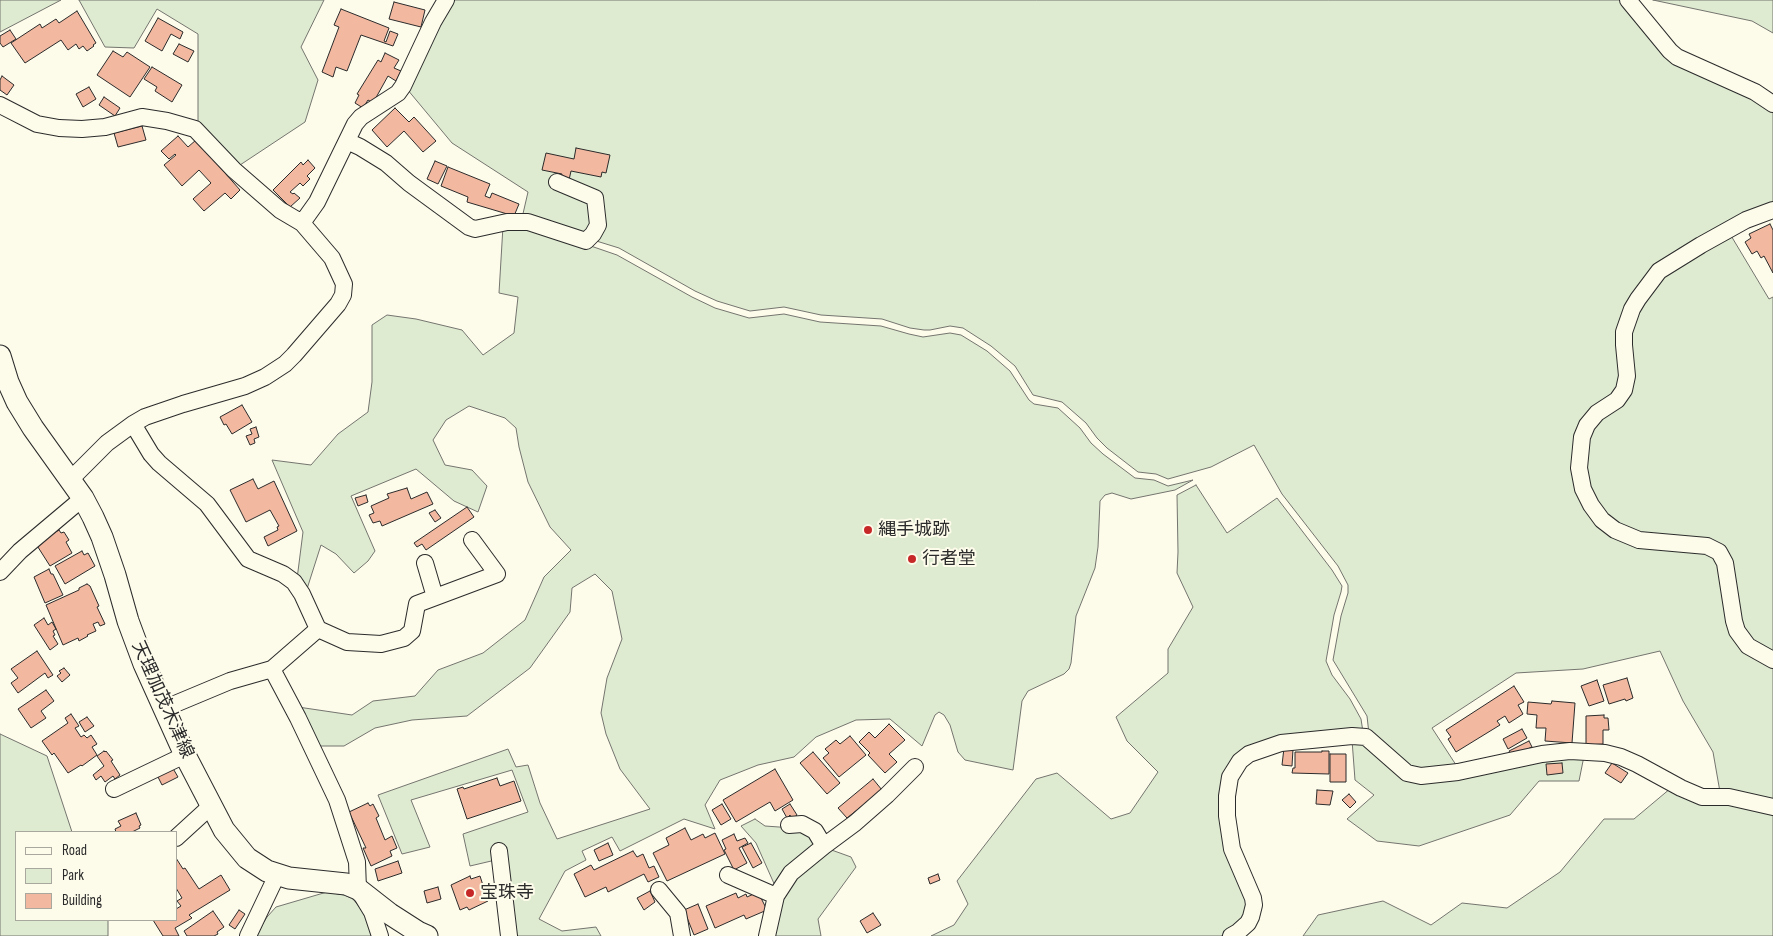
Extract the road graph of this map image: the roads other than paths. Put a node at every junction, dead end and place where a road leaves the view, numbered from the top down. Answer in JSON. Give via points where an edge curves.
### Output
{"nodes":[{"id":1,"x":446,"y":0,"type":"edge"},
{"id":2,"x":1628,"y":0,"type":"edge"},
{"id":3,"x":1773,"y":104,"type":"edge"},
{"id":4,"x":0,"y":105,"type":"edge"},
{"id":5,"x":347,"y":141,"type":"junction"},
{"id":6,"x":557,"y":182,"type":"dead end"},
{"id":7,"x":1773,"y":210,"type":"edge"},
{"id":8,"x":302,"y":223,"type":"junction"},
{"id":9,"x":0,"y":356,"type":"edge"},
{"id":10,"x":133,"y":424,"type":"junction"},
{"id":11,"x":70,"y":480,"type":"junction"},
{"id":12,"x":82,"y":498,"type":"junction"},
{"id":13,"x":472,"y":540,"type":"dead end"},
{"id":14,"x":425,"y":563,"type":"dead end"},
{"id":15,"x":0,"y":572,"type":"edge"},
{"id":16,"x":435,"y":597,"type":"junction"},
{"id":17,"x":318,"y":629,"type":"junction"},
{"id":18,"x":1773,"y":660,"type":"edge"},
{"id":19,"x":272,"y":669,"type":"junction"},
{"id":20,"x":164,"y":709,"type":"junction"},
{"id":21,"x":185,"y":755,"type":"junction"},
{"id":22,"x":915,"y":767,"type":"dead end"},
{"id":23,"x":114,"y":789,"type":"dead end"},
{"id":24,"x":211,"y":806,"type":"junction"},
{"id":25,"x":1773,"y":807,"type":"edge"},
{"id":26,"x":789,"y":825,"type":"dead end"},
{"id":27,"x":178,"y":836,"type":"edge"},
{"id":28,"x":824,"y":846,"type":"junction"},
{"id":29,"x":499,"y":851,"type":"dead end"},
{"id":30,"x":278,"y":875,"type":"junction"},
{"id":31,"x":728,"y":875,"type":"dead end"},
{"id":32,"x":358,"y":889,"type":"junction"},
{"id":33,"x":659,"y":890,"type":"dead end"},
{"id":34,"x":776,"y":896,"type":"junction"},
{"id":35,"x":248,"y":936,"type":"edge"},
{"id":36,"x":380,"y":936,"type":"edge"},
{"id":37,"x":427,"y":936,"type":"edge"},
{"id":38,"x":509,"y":936,"type":"edge"},
{"id":39,"x":682,"y":936,"type":"edge"},
{"id":40,"x":767,"y":936,"type":"edge"},
{"id":41,"x":1231,"y":936,"type":"edge"}],
"edges":[{"from":1,"to":5,"type":"street","via":[[398,94],[362,117]]},
{"from":2,"to":3,"type":"street","via":[[1677,57]]},
{"from":4,"to":8,"type":"street","via":[[37,124],[59,128],[105,127],[142,117],[195,129],[234,170],[280,210]]},
{"from":5,"to":6,"type":"street","via":[[386,163],[469,227],[528,222],[586,242],[598,225],[595,198]]},
{"from":5,"to":8,"type":"street","via":[[317,202]]},
{"from":7,"to":18,"type":"street","via":[[1738,224],[1659,271],[1632,309],[1624,332],[1626,384],[1618,400],[1587,425],[1582,437],[1579,468],[1590,505],[1615,530],[1640,540],[1706,546],[1719,552],[1725,563],[1737,631],[1748,646]]},
{"from":8,"to":10,"type":"street","via":[[332,258],[342,279],[344,290],[338,304],[285,364],[258,380],[145,417]]},
{"from":9,"to":11,"type":"main road","name":"天理加茂木津線","via":[[18,402]]},
{"from":10,"to":11,"type":"street","via":[[107,443]]},
{"from":10,"to":17,"type":"street","via":[[151,454],[207,504],[248,559],[294,582]]},
{"from":11,"to":12,"type":"main road","name":"天理加茂木津線"},
{"from":12,"to":15,"type":"street"},
{"from":12,"to":20,"type":"main road","name":"天理加茂木津線","via":[[102,537],[128,621]]},
{"from":13,"to":16,"type":"street","via":[[497,574]]},
{"from":14,"to":16,"type":"street"},
{"from":16,"to":17,"type":"street","via":[[418,604],[412,631],[404,638],[381,644],[347,642]]},
{"from":17,"to":19,"type":"street"},
{"from":19,"to":20,"type":"street","via":[[230,681]]},
{"from":19,"to":32,"type":"street","via":[[337,800],[357,862]]},
{"from":20,"to":21,"type":"main road","name":"天理加茂木津線"},
{"from":21,"to":23,"type":"street"},
{"from":21,"to":24,"type":"main road","name":"天理加茂木津線"},
{"from":22,"to":28,"type":"street","via":[[855,823]]},
{"from":24,"to":27,"type":"street"},
{"from":24,"to":30,"type":"main road","name":"天理加茂木津線","via":[[239,850],[257,865]]},
{"from":25,"to":41,"type":"street","via":[[1729,797],[1702,797],[1637,764],[1605,753],[1570,751],[1542,754],[1458,772],[1421,776],[1407,773],[1366,737],[1281,743],[1249,754],[1230,777],[1227,816],[1232,849],[1254,905],[1248,923]]},
{"from":26,"to":28,"type":"street","via":[[802,824],[815,831]]},
{"from":28,"to":34,"type":"street","via":[[791,873]]},
{"from":29,"to":38,"type":"street"},
{"from":30,"to":32,"type":"main road","name":"天理加茂木津線","via":[[346,884]]},
{"from":30,"to":35,"type":"street"},
{"from":31,"to":34,"type":"street"},
{"from":32,"to":36,"type":"street","via":[[372,912]]},
{"from":32,"to":37,"type":"main road","name":"天理加茂木津線","via":[[390,914]]},
{"from":33,"to":39,"type":"street","via":[[678,913]]},
{"from":34,"to":40,"type":"street"}]}
